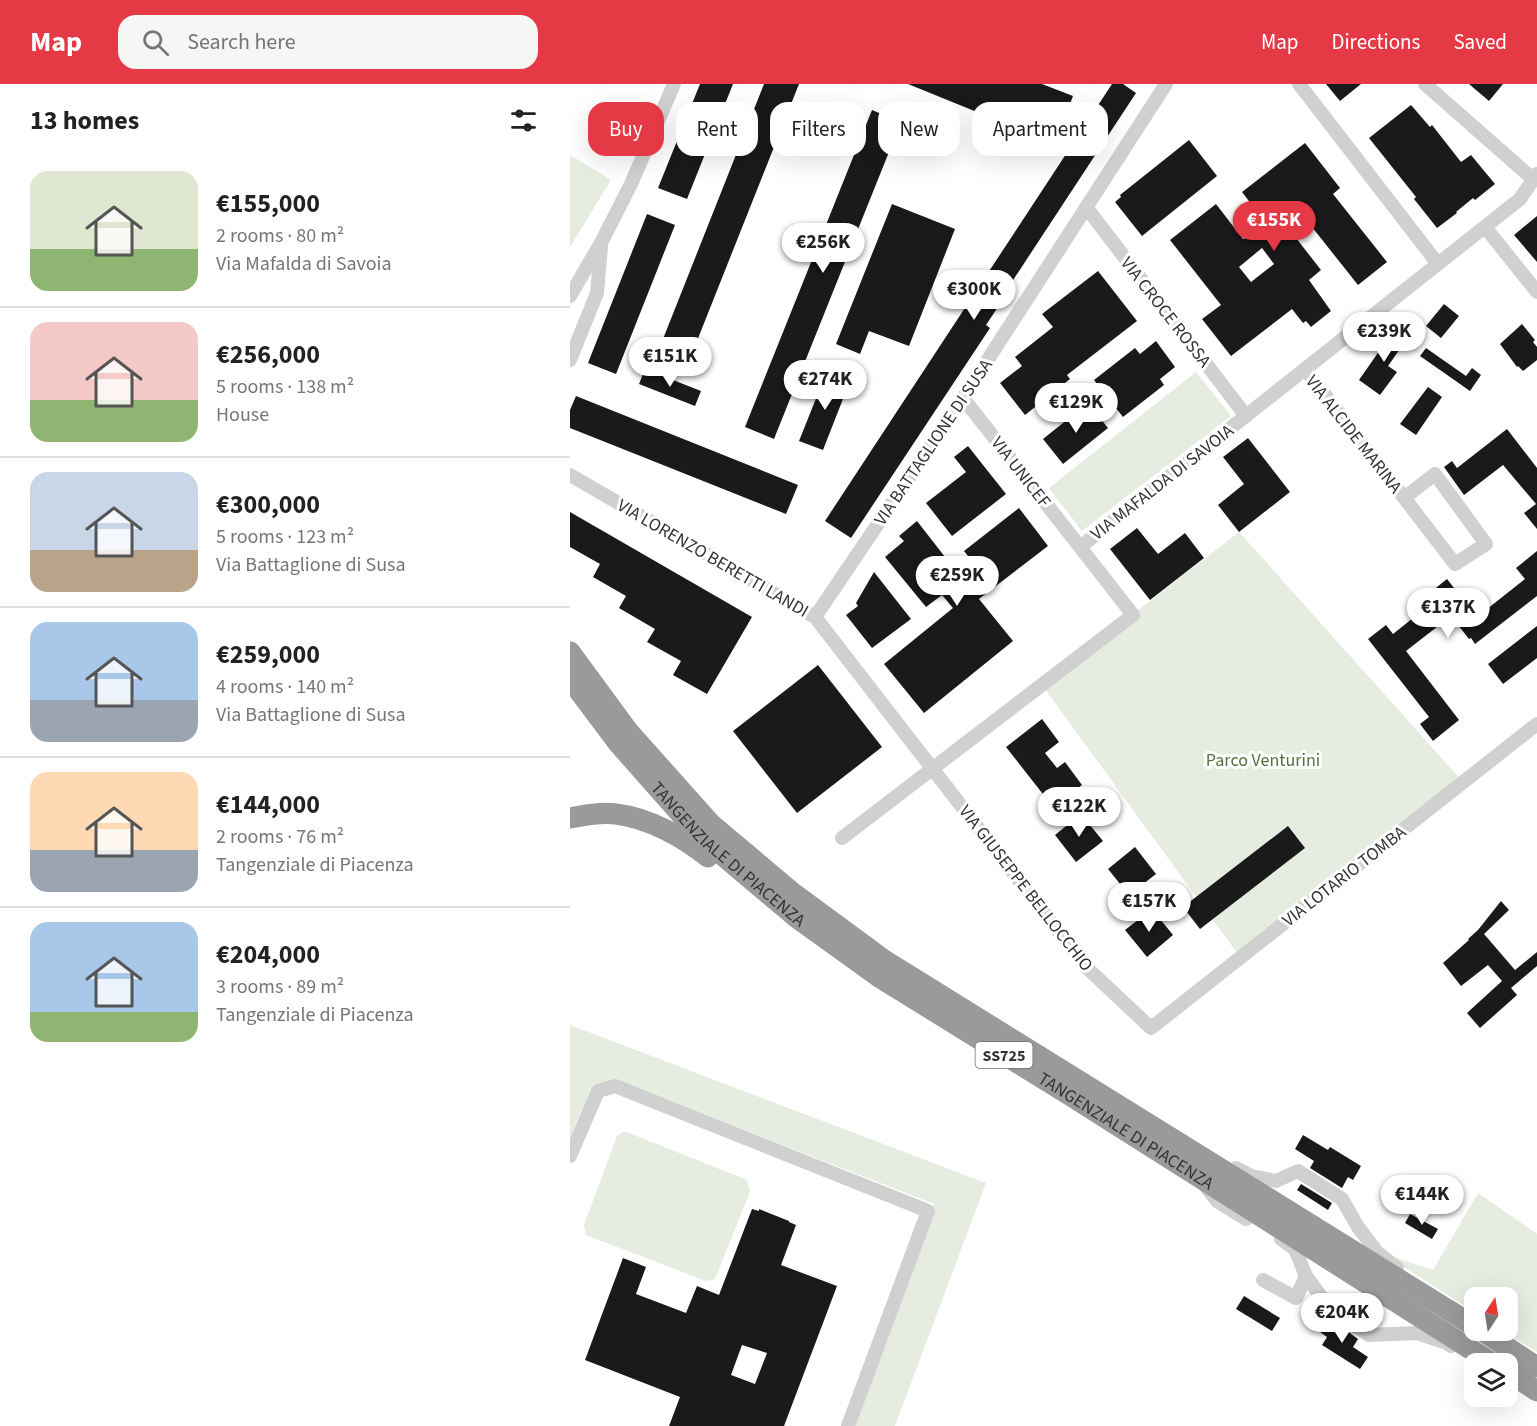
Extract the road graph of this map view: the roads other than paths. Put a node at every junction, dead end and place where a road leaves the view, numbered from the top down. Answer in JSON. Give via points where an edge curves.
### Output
{"nodes":[{"id":1,"x":674,"y":84,"type":"edge"},
{"id":2,"x":1166,"y":84,"type":"edge"},
{"id":3,"x":1299,"y":84,"type":"edge"},
{"id":4,"x":1425,"y":84,"type":"edge"},
{"id":5,"x":1535,"y":177,"type":"edge"},
{"id":6,"x":1086,"y":207,"type":"junction"},
{"id":7,"x":1485,"y":227,"type":"junction"},
{"id":8,"x":602,"y":241,"type":"junction"},
{"id":9,"x":1438,"y":264,"type":"junction"},
{"id":10,"x":1537,"y":292,"type":"edge"},
{"id":11,"x":570,"y":296,"type":"edge"},
{"id":12,"x":570,"y":360,"type":"edge"},
{"id":13,"x":1305,"y":369,"type":"junction"},
{"id":14,"x":963,"y":398,"type":"junction"},
{"id":15,"x":1246,"y":416,"type":"junction"},
{"id":16,"x":570,"y":475,"type":"edge"},
{"id":17,"x":1404,"y":498,"type":"junction"},
{"id":18,"x":1080,"y":547,"type":"junction"},
{"id":19,"x":815,"y":617,"type":"junction"},
{"id":20,"x":570,"y":652,"type":"edge"},
{"id":21,"x":570,"y":679,"type":"edge"},
{"id":22,"x":1537,"y":724,"type":"edge"},
{"id":23,"x":932,"y":769,"type":"junction"},
{"id":24,"x":570,"y":818,"type":"edge"},
{"id":25,"x":842,"y":838,"type":"dead end"},
{"id":26,"x":797,"y":918,"type":"junction"},
{"id":27,"x":1151,"y":1028,"type":"joint"},
{"id":28,"x":1123,"y":1108,"type":"junction"},
{"id":29,"x":570,"y":1156,"type":"edge"},
{"id":30,"x":1197,"y":1176,"type":"junction"},
{"id":31,"x":1306,"y":1276,"type":"junction"},
{"id":32,"x":1263,"y":1280,"type":"dead end"},
{"id":33,"x":1464,"y":1318,"type":"edge"},
{"id":34,"x":1464,"y":1320,"type":"edge"},
{"id":35,"x":1498,"y":1341,"type":"edge"},
{"id":36,"x":1477,"y":1353,"type":"edge"},
{"id":37,"x":1464,"y":1356,"type":"edge"},
{"id":38,"x":1537,"y":1367,"type":"edge"},
{"id":39,"x":1518,"y":1380,"type":"edge"},
{"id":40,"x":1537,"y":1391,"type":"edge"},
{"id":41,"x":848,"y":1426,"type":"edge"}],
"edges":[{"from":1,"to":8,"type":"street"},
{"from":2,"to":6,"type":"street","name":"VIA BATTAGLIONE DI SUSA"},
{"from":3,"to":9,"type":"street"},
{"from":4,"to":5,"type":"street"},
{"from":5,"to":7,"type":"street","name":"VIA MAFALDA DI SAVOIA","via":[[1520,199]]},
{"from":6,"to":14,"type":"street","name":"VIA BATTAGLIONE DI SUSA"},
{"from":6,"to":15,"type":"street","name":"VIA CROCE ROSSA"},
{"from":7,"to":9,"type":"street","name":"VIA MAFALDA DI SAVOIA"},
{"from":7,"to":10,"type":"street"},
{"from":8,"to":11,"type":"street"},
{"from":8,"to":12,"type":"street","via":[[597,293]]},
{"from":9,"to":13,"type":"street","name":"VIA MAFALDA DI SAVOIA"},
{"from":13,"to":15,"type":"street","name":"VIA MAFALDA DI SAVOIA"},
{"from":13,"to":17,"type":"street","name":"VIA ALCIDE MARINA"},
{"from":14,"to":18,"type":"street","name":"VIA UNICEF"},
{"from":14,"to":19,"type":"street","name":"VIA BATTAGLIONE DI SUSA"},
{"from":15,"to":18,"type":"street","name":"VIA MAFALDA DI SAVOIA"},
{"from":16,"to":19,"type":"street","name":"VIA LORENZO BERETTI LANDI"},
{"from":17,"to":17,"type":"street","name":"VIA ALCIDE MARINA","via":[[1435,474],[1486,544],[1455,564]]},
{"from":18,"to":23,"type":"street","name":"VIA MAFALDA DI SAVOIA","via":[[1133,615]]},
{"from":19,"to":23,"type":"street","name":"VIA LORENZO BERETTI LANDI"},
{"from":20,"to":28,"type":"highway","name":"TANGENZIALE DI PIACENZA","number":"SS725","via":[[628,731],[711,824],[793,893],[884,960]]},
{"from":21,"to":26,"type":"highway","name":"TANGENZIALE DI PIACENZA","number":"SS725","via":[[618,743],[702,837]]},
{"from":22,"to":27,"type":"street","name":"VIA LOTARIO TOMBA"},
{"from":23,"to":25,"type":"street","name":"VIA MAFALDA DI SAVOIA"},
{"from":23,"to":27,"type":"street","name":"VIA GIUSEPPE BELLOCCHIO","via":[[1086,967]]},
{"from":24,"to":26,"type":"highway","via":[[616,814],[662,828],[696,847]]},
{"from":26,"to":30,"type":"highway","name":"TANGENZIALE DI PIACENZA","number":"SS725","via":[[879,977]]},
{"from":28,"to":33,"type":"street","via":[[1138,1111],[1251,1176],[1276,1181],[1298,1171],[1342,1199],[1377,1252]]},
{"from":28,"to":34,"type":"highway","name":"TANGENZIALE DI PIACENZA","number":"SS725"},
{"from":29,"to":41,"type":"street","via":[[598,1091],[615,1086],[928,1211]]},
{"from":30,"to":31,"type":"street","via":[[1217,1202],[1295,1249]]},
{"from":30,"to":36,"type":"highway","name":"TANGENZIALE DI PIACENZA","number":"SS725"},
{"from":31,"to":32,"type":"street","via":[[1296,1298]]},
{"from":31,"to":37,"type":"street","via":[[1328,1306],[1369,1335],[1418,1333],[1444,1342]]},
{"from":35,"to":38,"type":"highway"},
{"from":39,"to":40,"type":"highway"}]}
